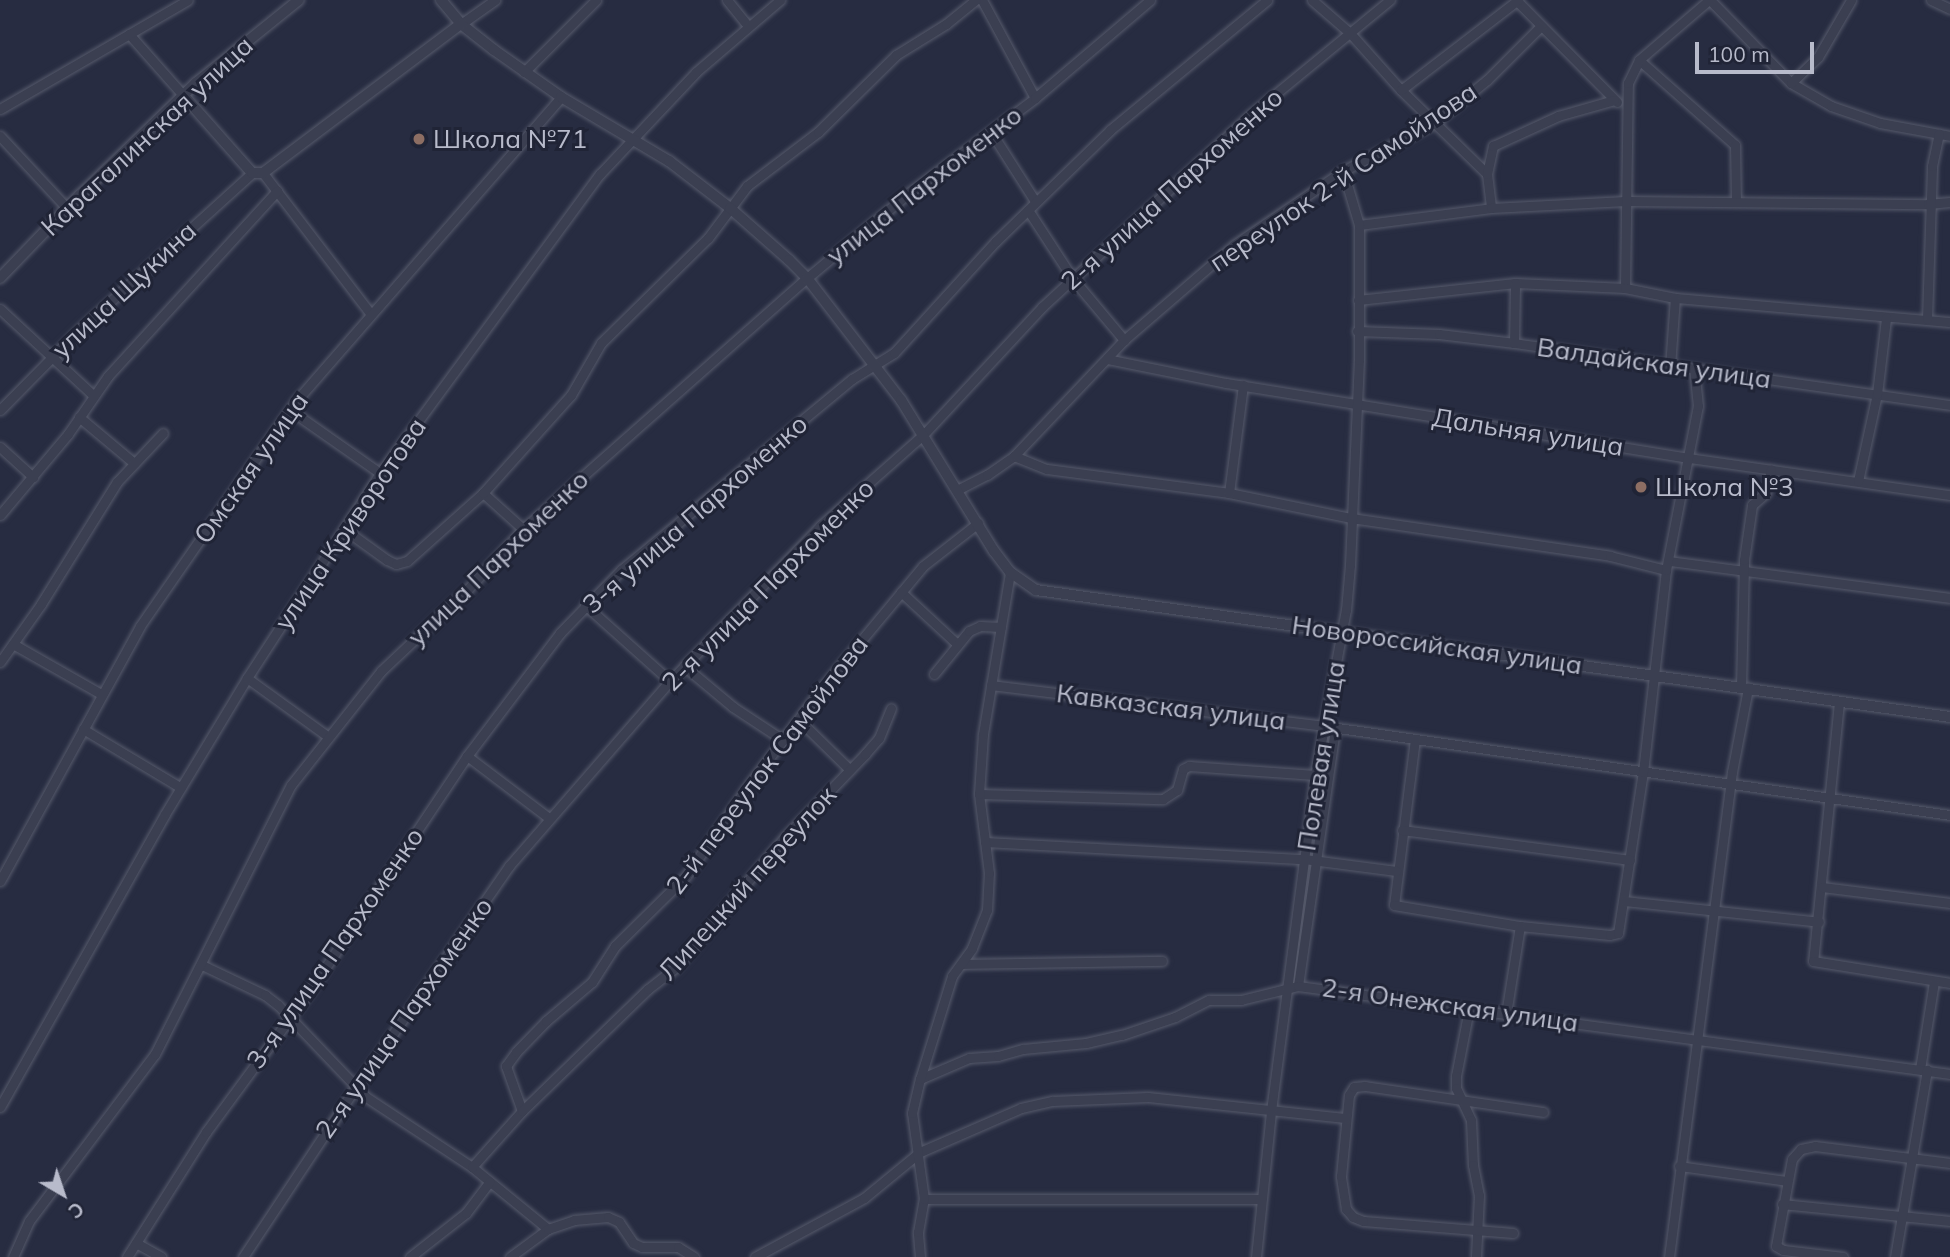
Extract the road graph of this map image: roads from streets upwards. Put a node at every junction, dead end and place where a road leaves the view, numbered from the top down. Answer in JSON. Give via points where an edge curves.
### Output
{"nodes":[{"id":1,"x":188,"y":0,"type":"edge"},
{"id":2,"x":299,"y":0,"type":"edge"},
{"id":3,"x":441,"y":0,"type":"edge"},
{"id":4,"x":495,"y":0,"type":"edge"},
{"id":5,"x":596,"y":0,"type":"edge"},
{"id":6,"x":727,"y":0,"type":"edge"},
{"id":7,"x":780,"y":0,"type":"edge"},
{"id":8,"x":976,"y":0,"type":"edge"},
{"id":9,"x":982,"y":0,"type":"edge"},
{"id":10,"x":1150,"y":0,"type":"edge"},
{"id":11,"x":1267,"y":0,"type":"edge"},
{"id":12,"x":1312,"y":0,"type":"edge"},
{"id":13,"x":1390,"y":0,"type":"edge"},
{"id":14,"x":1710,"y":0,"type":"edge"},
{"id":15,"x":1851,"y":0,"type":"edge"},
{"id":16,"x":1931,"y":0,"type":"edge"},
{"id":17,"x":1517,"y":1,"type":"edge"},
{"id":18,"x":1950,"y":9,"type":"edge"},
{"id":19,"x":461,"y":24,"type":"junction"},
{"id":20,"x":747,"y":25,"type":"junction"},
{"id":21,"x":1540,"y":27,"type":"junction"},
{"id":22,"x":1350,"y":33,"type":"junction"},
{"id":23,"x":129,"y":34,"type":"junction"},
{"id":24,"x":1639,"y":60,"type":"junction"},
{"id":25,"x":524,"y":72,"type":"junction"},
{"id":26,"x":1791,"y":83,"type":"junction"},
{"id":27,"x":1401,"y":90,"type":"junction"},
{"id":28,"x":183,"y":95,"type":"junction"},
{"id":29,"x":561,"y":97,"type":"junction"},
{"id":30,"x":1035,"y":98,"type":"junction"},
{"id":31,"x":1614,"y":100,"type":"junction"},
{"id":32,"x":0,"y":109,"type":"edge"},
{"id":33,"x":1627,"y":109,"type":"junction"},
{"id":34,"x":1434,"y":123,"type":"junction"},
{"id":35,"x":990,"y":132,"type":"junction"},
{"id":36,"x":1939,"y":134,"type":"junction"},
{"id":37,"x":0,"y":136,"type":"edge"},
{"id":38,"x":1950,"y":136,"type":"edge"},
{"id":39,"x":634,"y":139,"type":"junction"},
{"id":40,"x":1343,"y":171,"type":"junction"},
{"id":41,"x":258,"y":173,"type":"junction"},
{"id":42,"x":1487,"y":174,"type":"junction"},
{"id":43,"x":277,"y":191,"type":"junction"},
{"id":44,"x":1035,"y":201,"type":"junction"},
{"id":45,"x":1626,"y":201,"type":"junction"},
{"id":46,"x":1950,"y":201,"type":"edge"},
{"id":47,"x":1736,"y":202,"type":"junction"},
{"id":48,"x":1930,"y":202,"type":"junction"},
{"id":49,"x":67,"y":208,"type":"junction"},
{"id":50,"x":730,"y":208,"type":"junction"},
{"id":51,"x":1491,"y":208,"type":"junction"},
{"id":52,"x":1028,"y":210,"type":"junction"},
{"id":53,"x":1359,"y":225,"type":"junction"},
{"id":54,"x":0,"y":278,"type":"edge"},
{"id":55,"x":807,"y":278,"type":"junction"},
{"id":56,"x":1073,"y":279,"type":"junction"},
{"id":57,"x":1515,"y":283,"type":"junction"},
{"id":58,"x":1625,"y":288,"type":"junction"},
{"id":59,"x":1675,"y":298,"type":"junction"},
{"id":60,"x":1358,"y":300,"type":"junction"},
{"id":61,"x":0,"y":309,"type":"edge"},
{"id":62,"x":370,"y":313,"type":"junction"},
{"id":63,"x":1886,"y":318,"type":"junction"},
{"id":64,"x":1927,"y":319,"type":"junction"},
{"id":65,"x":1950,"y":323,"type":"edge"},
{"id":66,"x":1357,"y":331,"type":"junction"},
{"id":67,"x":1124,"y":340,"type":"junction"},
{"id":68,"x":1514,"y":343,"type":"junction"},
{"id":69,"x":53,"y":357,"type":"junction"},
{"id":70,"x":1107,"y":359,"type":"junction"},
{"id":71,"x":875,"y":365,"type":"junction"},
{"id":72,"x":1670,"y":367,"type":"junction"},
{"id":73,"x":1694,"y":370,"type":"junction"},
{"id":74,"x":1243,"y":385,"type":"junction"},
{"id":75,"x":1877,"y":394,"type":"junction"},
{"id":76,"x":93,"y":395,"type":"junction"},
{"id":77,"x":1355,"y":404,"type":"junction"},
{"id":78,"x":1950,"y":405,"type":"edge"},
{"id":79,"x":0,"y":410,"type":"edge"},
{"id":80,"x":290,"y":410,"type":"junction"},
{"id":81,"x":79,"y":417,"type":"junction"},
{"id":82,"x":163,"y":433,"type":"dead end"},
{"id":83,"x":924,"y":434,"type":"junction"},
{"id":84,"x":0,"y":447,"type":"edge"},
{"id":85,"x":1014,"y":456,"type":"junction"},
{"id":86,"x":1689,"y":458,"type":"junction"},
{"id":87,"x":134,"y":463,"type":"junction"},
{"id":88,"x":1771,"y":470,"type":"junction"},
{"id":89,"x":380,"y":473,"type":"junction"},
{"id":90,"x":33,"y":477,"type":"junction"},
{"id":91,"x":1858,"y":481,"type":"junction"},
{"id":92,"x":957,"y":490,"type":"junction"},
{"id":93,"x":483,"y":493,"type":"junction"},
{"id":94,"x":1229,"y":493,"type":"junction"},
{"id":95,"x":1950,"y":495,"type":"edge"},
{"id":96,"x":0,"y":515,"type":"edge"},
{"id":97,"x":1351,"y":518,"type":"junction"},
{"id":98,"x":978,"y":523,"type":"junction"},
{"id":99,"x":344,"y":529,"type":"junction"},
{"id":100,"x":523,"y":529,"type":"junction"},
{"id":101,"x":1667,"y":566,"type":"junction"},
{"id":102,"x":1010,"y":572,"type":"junction"},
{"id":103,"x":1746,"y":573,"type":"junction"},
{"id":104,"x":901,"y":592,"type":"junction"},
{"id":105,"x":1950,"y":598,"type":"edge"},
{"id":106,"x":585,"y":605,"type":"junction"},
{"id":107,"x":1001,"y":627,"type":"junction"},
{"id":108,"x":1342,"y":632,"type":"junction"},
{"id":109,"x":956,"y":643,"type":"junction"},
{"id":110,"x":13,"y":644,"type":"junction"},
{"id":111,"x":0,"y":662,"type":"edge"},
{"id":112,"x":684,"y":666,"type":"junction"},
{"id":113,"x":933,"y":674,"type":"dead end"},
{"id":114,"x":1652,"y":675,"type":"junction"},
{"id":115,"x":247,"y":678,"type":"junction"},
{"id":116,"x":670,"y":681,"type":"junction"},
{"id":117,"x":991,"y":685,"type":"junction"},
{"id":118,"x":1744,"y":687,"type":"junction"},
{"id":119,"x":101,"y":694,"type":"junction"},
{"id":120,"x":1839,"y":702,"type":"junction"},
{"id":121,"x":891,"y":708,"type":"dead end"},
{"id":122,"x":1950,"y":717,"type":"edge"},
{"id":123,"x":799,"y":720,"type":"junction"},
{"id":124,"x":1324,"y":726,"type":"junction"},
{"id":125,"x":1335,"y":728,"type":"junction"},
{"id":126,"x":83,"y":729,"type":"junction"},
{"id":127,"x":327,"y":736,"type":"junction"},
{"id":128,"x":1415,"y":739,"type":"junction"},
{"id":129,"x":783,"y":740,"type":"junction"},
{"id":130,"x":467,"y":756,"type":"junction"},
{"id":131,"x":850,"y":770,"type":"junction"},
{"id":132,"x":1643,"y":772,"type":"junction"},
{"id":133,"x":1315,"y":775,"type":"junction"},
{"id":134,"x":1730,"y":785,"type":"junction"},
{"id":135,"x":181,"y":788,"type":"junction"},
{"id":136,"x":979,"y":794,"type":"junction"},
{"id":137,"x":1830,"y":799,"type":"junction"},
{"id":138,"x":1950,"y":815,"type":"edge"},
{"id":139,"x":549,"y":818,"type":"junction"},
{"id":140,"x":1402,"y":830,"type":"junction"},
{"id":141,"x":985,"y":842,"type":"junction"},
{"id":142,"x":1304,"y":859,"type":"junction"},
{"id":143,"x":1315,"y":860,"type":"junction"},
{"id":144,"x":1630,"y":860,"type":"junction"},
{"id":145,"x":1396,"y":871,"type":"junction"},
{"id":146,"x":0,"y":881,"type":"edge"},
{"id":147,"x":1822,"y":887,"type":"junction"},
{"id":148,"x":1624,"y":901,"type":"junction"},
{"id":149,"x":1950,"y":903,"type":"edge"},
{"id":150,"x":1713,"y":910,"type":"junction"},
{"id":151,"x":1819,"y":922,"type":"junction"},
{"id":152,"x":1520,"y":926,"type":"junction"},
{"id":153,"x":1162,"y":961,"type":"dead end"},
{"id":154,"x":962,"y":964,"type":"junction"},
{"id":155,"x":202,"y":965,"type":"junction"},
{"id":156,"x":1934,"y":982,"type":"junction"},
{"id":157,"x":1950,"y":983,"type":"edge"},
{"id":158,"x":1298,"y":986,"type":"junction"},
{"id":159,"x":1287,"y":989,"type":"junction"},
{"id":160,"x":1469,"y":1009,"type":"junction"},
{"id":161,"x":1506,"y":1014,"type":"junction"},
{"id":162,"x":290,"y":1017,"type":"junction"},
{"id":163,"x":1696,"y":1039,"type":"junction"},
{"id":164,"x":1923,"y":1070,"type":"junction"},
{"id":165,"x":1950,"y":1074,"type":"edge"},
{"id":166,"x":920,"y":1079,"type":"junction"},
{"id":167,"x":356,"y":1087,"type":"junction"},
{"id":168,"x":1460,"y":1098,"type":"junction"},
{"id":169,"x":0,"y":1107,"type":"edge"},
{"id":170,"x":522,"y":1111,"type":"junction"},
{"id":171,"x":1271,"y":1111,"type":"junction"},
{"id":172,"x":1543,"y":1112,"type":"dead end"},
{"id":173,"x":1345,"y":1118,"type":"junction"},
{"id":174,"x":920,"y":1152,"type":"junction"},
{"id":175,"x":1912,"y":1158,"type":"junction"},
{"id":176,"x":1950,"y":1163,"type":"edge"},
{"id":177,"x":1679,"y":1166,"type":"junction"},
{"id":178,"x":472,"y":1167,"type":"junction"},
{"id":179,"x":1787,"y":1181,"type":"junction"},
{"id":180,"x":489,"y":1182,"type":"junction"},
{"id":181,"x":924,"y":1199,"type":"junction"},
{"id":182,"x":1261,"y":1199,"type":"junction"},
{"id":183,"x":1782,"y":1204,"type":"junction"},
{"id":184,"x":1900,"y":1219,"type":"junction"},
{"id":185,"x":1950,"y":1222,"type":"edge"},
{"id":186,"x":548,"y":1229,"type":"junction"},
{"id":187,"x":1479,"y":1231,"type":"junction"},
{"id":188,"x":1513,"y":1233,"type":"dead end"},
{"id":189,"x":136,"y":1243,"type":"junction"},
{"id":190,"x":13,"y":1257,"type":"edge"},
{"id":191,"x":127,"y":1257,"type":"edge"},
{"id":192,"x":161,"y":1257,"type":"edge"},
{"id":193,"x":243,"y":1257,"type":"edge"},
{"id":194,"x":410,"y":1257,"type":"edge"},
{"id":195,"x":510,"y":1257,"type":"edge"},
{"id":196,"x":694,"y":1257,"type":"edge"},
{"id":197,"x":755,"y":1257,"type":"edge"},
{"id":198,"x":919,"y":1257,"type":"edge"},
{"id":199,"x":1256,"y":1257,"type":"edge"},
{"id":200,"x":1476,"y":1257,"type":"edge"},
{"id":201,"x":1669,"y":1257,"type":"edge"},
{"id":202,"x":1843,"y":1257,"type":"edge"},
{"id":203,"x":1895,"y":1257,"type":"edge"}],
"edges":[{"from":1,"to":23,"type":"street"},
{"from":2,"to":28,"type":"street","name":"Карагалинская улица"},
{"from":3,"to":19,"type":"street","name":"Новороссийская улица"},
{"from":4,"to":19,"type":"street","name":"улица Щукина"},
{"from":5,"to":25,"type":"street"},
{"from":6,"to":20,"type":"street"},
{"from":7,"to":20,"type":"street","name":"улица Криворотова"},
{"from":8,"to":50,"type":"street","via":[[896,55],[818,132],[747,186]]},
{"from":9,"to":30,"type":"street"},
{"from":10,"to":30,"type":"street","name":"улица Пархоменко"},
{"from":11,"to":44,"type":"street","name":"3-я улица Пархоменко","via":[[1110,130]]},
{"from":12,"to":22,"type":"street"},
{"from":13,"to":22,"type":"street","name":"2-я улица Пархоменко"},
{"from":14,"to":24,"type":"street"},
{"from":14,"to":26,"type":"street"},
{"from":15,"to":26,"type":"street","via":[[1818,57]]},
{"from":16,"to":18,"type":"street"},
{"from":17,"to":21,"type":"street"},
{"from":17,"to":27,"type":"street"},
{"from":19,"to":25,"type":"street","name":"Новороссийская улица"},
{"from":19,"to":41,"type":"street","name":"улица Щукина"},
{"from":20,"to":39,"type":"street","name":"улица Криворотова"},
{"from":21,"to":31,"type":"street"},
{"from":21,"to":34,"type":"street","name":"переулок 2-й Самойлова","via":[[1487,80]]},
{"from":22,"to":27,"type":"street"},
{"from":22,"to":56,"type":"street","name":"2-я улица Пархоменко","via":[[1251,114]]},
{"from":23,"to":28,"type":"street"},
{"from":23,"to":32,"type":"street"},
{"from":24,"to":33,"type":"street","via":[[1628,83]]},
{"from":24,"to":47,"type":"street","via":[[1735,145]]},
{"from":25,"to":29,"type":"street","name":"Новороссийская улица"},
{"from":26,"to":36,"type":"street","via":[[1831,106],[1880,123]]},
{"from":27,"to":34,"type":"street"},
{"from":28,"to":41,"type":"street"},
{"from":28,"to":49,"type":"street","name":"Карагалинская улица"},
{"from":29,"to":39,"type":"street","name":"Новороссийская улица"},
{"from":29,"to":62,"type":"street","name":"Омская улица"},
{"from":30,"to":35,"type":"street","name":"улица Пархоменко"},
{"from":31,"to":33,"type":"street"},
{"from":31,"to":42,"type":"street","via":[[1558,116],[1493,146]]},
{"from":33,"to":45,"type":"street"},
{"from":34,"to":40,"type":"street","name":"переулок 2-й Самойлова"},
{"from":34,"to":42,"type":"street"},
{"from":35,"to":44,"type":"street"},
{"from":35,"to":55,"type":"street","name":"улица Пархоменко"},
{"from":36,"to":38,"type":"street"},
{"from":36,"to":48,"type":"street"},
{"from":37,"to":49,"type":"street"},
{"from":39,"to":50,"type":"street","name":"Новороссийская улица"},
{"from":39,"to":89,"type":"street","name":"улица Криворотова","via":[[600,174]]},
{"from":40,"to":53,"type":"street","name":"Полевая улица"},
{"from":40,"to":67,"type":"street","name":"переулок 2-й Самойлова","via":[[1234,245]]},
{"from":41,"to":43,"type":"street"},
{"from":41,"to":69,"type":"street","name":"улица Щукина","via":[[151,263]]},
{"from":42,"to":51,"type":"street"},
{"from":43,"to":62,"type":"street"},
{"from":43,"to":76,"type":"street"},
{"from":44,"to":52,"type":"street","name":"3-я улица Пархоменко"},
{"from":45,"to":47,"type":"street"},
{"from":45,"to":51,"type":"street"},
{"from":45,"to":58,"type":"street"},
{"from":46,"to":48,"type":"street"},
{"from":47,"to":48,"type":"street"},
{"from":48,"to":64,"type":"street"},
{"from":49,"to":54,"type":"street","name":"Карагалинская улица"},
{"from":50,"to":55,"type":"street","name":"Новороссийская улица"},
{"from":50,"to":93,"type":"street","via":[[708,238],[601,343],[571,395]]},
{"from":51,"to":53,"type":"street"},
{"from":52,"to":56,"type":"street"},
{"from":52,"to":71,"type":"street","name":"3-я улица Пархоменко","via":[[894,353]]},
{"from":53,"to":60,"type":"street","name":"Полевая улица"},
{"from":55,"to":71,"type":"street","name":"Новороссийская улица"},
{"from":55,"to":100,"type":"street","name":"улица Пархоменко"},
{"from":56,"to":67,"type":"street"},
{"from":56,"to":83,"type":"street","name":"2-я улица Пархоменко"},
{"from":57,"to":58,"type":"street"},
{"from":57,"to":60,"type":"street"},
{"from":57,"to":68,"type":"street"},
{"from":58,"to":59,"type":"street"},
{"from":59,"to":63,"type":"street"},
{"from":59,"to":72,"type":"street"},
{"from":60,"to":66,"type":"street","name":"Полевая улица"},
{"from":61,"to":69,"type":"street"},
{"from":62,"to":80,"type":"street","name":"Омская улица"},
{"from":63,"to":64,"type":"street"},
{"from":63,"to":75,"type":"street"},
{"from":64,"to":65,"type":"street"},
{"from":66,"to":68,"type":"street","name":"Валдайская улица"},
{"from":66,"to":77,"type":"street","name":"Полевая улица"},
{"from":67,"to":70,"type":"street","name":"переулок 2-й Самойлова"},
{"from":68,"to":72,"type":"street","name":"Валдайская улица"},
{"from":69,"to":76,"type":"street"},
{"from":69,"to":79,"type":"street","name":"улица Щукина"},
{"from":70,"to":74,"type":"street","name":"Дальняя улица"},
{"from":70,"to":85,"type":"street","name":"переулок 2-й Самойлова"},
{"from":71,"to":83,"type":"street","name":"Новороссийская улица"},
{"from":71,"to":106,"type":"street","name":"3-я улица Пархоменко","via":[[852,379],[632,561]]},
{"from":72,"to":73,"type":"street","name":"Валдайская улица"},
{"from":73,"to":75,"type":"street","name":"Валдайская улица"},
{"from":73,"to":86,"type":"street","via":[[1698,406]]},
{"from":74,"to":77,"type":"street","name":"Дальняя улица"},
{"from":74,"to":94,"type":"street"},
{"from":75,"to":78,"type":"street","name":"Валдайская улица"},
{"from":75,"to":91,"type":"street"},
{"from":76,"to":81,"type":"street"},
{"from":77,"to":86,"type":"street","name":"Дальняя улица"},
{"from":77,"to":97,"type":"street","name":"Полевая улица"},
{"from":80,"to":89,"type":"street"},
{"from":80,"to":119,"type":"street","name":"Омская улица","via":[[140,626]]},
{"from":81,"to":87,"type":"street"},
{"from":81,"to":90,"type":"street"},
{"from":82,"to":87,"type":"street"},
{"from":83,"to":92,"type":"street","name":"Новороссийская улица"},
{"from":83,"to":112,"type":"street","name":"2-я улица Пархоменко","via":[[820,526]]},
{"from":84,"to":90,"type":"street"},
{"from":85,"to":92,"type":"street","name":"переулок 2-й Самойлова"},
{"from":85,"to":94,"type":"street","via":[[1047,469]]},
{"from":86,"to":88,"type":"street","name":"Дальняя улица"},
{"from":86,"to":101,"type":"street"},
{"from":87,"to":110,"type":"street","via":[[111,491]]},
{"from":88,"to":91,"type":"street","name":"Дальняя улица"},
{"from":88,"to":103,"type":"street","via":[[1766,493],[1752,505]]},
{"from":89,"to":99,"type":"street","name":"улица Криворотова"},
{"from":90,"to":96,"type":"street"},
{"from":91,"to":95,"type":"street","name":"Дальняя улица"},
{"from":92,"to":98,"type":"street","name":"Новороссийская улица"},
{"from":93,"to":99,"type":"street","via":[[407,561],[396,564]]},
{"from":93,"to":100,"type":"street"},
{"from":94,"to":97,"type":"street"},
{"from":97,"to":101,"type":"street"},
{"from":97,"to":108,"type":"street","name":"Полевая улица"},
{"from":98,"to":102,"type":"street","name":"Новороссийская улица"},
{"from":98,"to":104,"type":"street","name":"2-й переулок Самойлова","via":[[923,566]]},
{"from":99,"to":115,"type":"street","name":"улица Криворотова"},
{"from":100,"to":127,"type":"street","name":"улица Пархоменко","via":[[467,590],[380,671]]},
{"from":101,"to":103,"type":"street"},
{"from":101,"to":114,"type":"street"},
{"from":102,"to":107,"type":"street"},
{"from":102,"to":108,"type":"street","name":"Новороссийская улица","via":[[1051,594]]},
{"from":103,"to":105,"type":"street"},
{"from":103,"to":118,"type":"street"},
{"from":104,"to":109,"type":"street"},
{"from":104,"to":123,"type":"street","name":"2-й переулок Самойлова"},
{"from":106,"to":116,"type":"street"},
{"from":106,"to":130,"type":"street","name":"3-я улица Пархоменко"},
{"from":107,"to":109,"type":"street","via":[[980,626]]},
{"from":107,"to":117,"type":"street"},
{"from":108,"to":114,"type":"street","name":"Новороссийская улица"},
{"from":108,"to":124,"type":"street","name":"Полевая улица"},
{"from":109,"to":113,"type":"street"},
{"from":110,"to":111,"type":"street"},
{"from":110,"to":119,"type":"street"},
{"from":112,"to":116,"type":"street","name":"2-я улица Пархоменко"},
{"from":112,"to":129,"type":"street","via":[[733,707]]},
{"from":114,"to":118,"type":"street","name":"Новороссийская улица"},
{"from":114,"to":132,"type":"street"},
{"from":115,"to":127,"type":"street"},
{"from":115,"to":135,"type":"street","name":"улица Криворотова"},
{"from":116,"to":139,"type":"street","name":"2-я улица Пархоменко"},
{"from":117,"to":124,"type":"street","name":"Кавказская улица"},
{"from":117,"to":136,"type":"street"},
{"from":118,"to":120,"type":"street","name":"Новороссийская улица"},
{"from":118,"to":134,"type":"street"},
{"from":119,"to":126,"type":"street","name":"Омская улица"},
{"from":120,"to":122,"type":"street","name":"Новороссийская улица"},
{"from":120,"to":137,"type":"street"},
{"from":121,"to":131,"type":"street","name":"Липецкий переулок","via":[[878,738]]},
{"from":123,"to":129,"type":"street","name":"2-й переулок Самойлова"},
{"from":123,"to":131,"type":"street"},
{"from":124,"to":125,"type":"street","name":"Кавказская улица"},
{"from":124,"to":133,"type":"street","name":"Полевая улица"},
{"from":125,"to":128,"type":"street","name":"Кавказская улица"},
{"from":125,"to":143,"type":"street"},
{"from":126,"to":135,"type":"street"},
{"from":126,"to":146,"type":"street","name":"Омская улица"},
{"from":127,"to":155,"type":"street","name":"улица Пархоменко","via":[[270,820]]},
{"from":128,"to":132,"type":"street","name":"Кавказская улица"},
{"from":128,"to":140,"type":"street"},
{"from":129,"to":170,"type":"street","name":"2-й переулок Самойлова","via":[[679,885],[615,946],[592,982],[546,1021],[506,1066]]},
{"from":130,"to":139,"type":"street"},
{"from":130,"to":162,"type":"street","name":"3-я улица Пархоменко"},
{"from":131,"to":170,"type":"street","name":"Липецкий переулок","via":[[784,838],[676,967]]},
{"from":132,"to":134,"type":"street","name":"Кавказская улица"},
{"from":132,"to":144,"type":"street"},
{"from":133,"to":136,"type":"street","via":[[1189,766],[1183,769],[1177,790],[1163,799]]},
{"from":133,"to":142,"type":"street","name":"Полевая улица"},
{"from":134,"to":137,"type":"street","name":"Кавказская улица"},
{"from":134,"to":150,"type":"street"},
{"from":135,"to":169,"type":"street","name":"улица Криворотова"},
{"from":136,"to":141,"type":"street"},
{"from":137,"to":138,"type":"street"},
{"from":137,"to":147,"type":"street"},
{"from":139,"to":167,"type":"street","name":"2-я улица Пархоменко","via":[[509,866]]},
{"from":140,"to":144,"type":"street"},
{"from":140,"to":145,"type":"street"},
{"from":141,"to":142,"type":"street"},
{"from":141,"to":154,"type":"street","via":[[987,910]]},
{"from":142,"to":143,"type":"street"},
{"from":142,"to":159,"type":"street","name":"Полевая улица"},
{"from":143,"to":145,"type":"street"},
{"from":143,"to":158,"type":"street"},
{"from":144,"to":148,"type":"street"},
{"from":145,"to":152,"type":"street","via":[[1392,899],[1400,908]]},
{"from":147,"to":149,"type":"street"},
{"from":147,"to":151,"type":"street"},
{"from":148,"to":150,"type":"street"},
{"from":148,"to":152,"type":"street","via":[[1618,933],[1610,936]]},
{"from":150,"to":151,"type":"street"},
{"from":150,"to":163,"type":"street"},
{"from":151,"to":156,"type":"street","via":[[1813,961]]},
{"from":152,"to":161,"type":"street"},
{"from":153,"to":154,"type":"street"},
{"from":154,"to":166,"type":"street","via":[[952,976]]},
{"from":155,"to":162,"type":"street","via":[[265,995]]},
{"from":155,"to":190,"type":"street","name":"улица Пархоменко","via":[[155,1054],[29,1221]]},
{"from":156,"to":157,"type":"street"},
{"from":156,"to":164,"type":"street"},
{"from":158,"to":159,"type":"street","name":"2-я Онежская улица"},
{"from":158,"to":160,"type":"street","name":"2-я Онежская улица"},
{"from":159,"to":166,"type":"street","name":"2-я Онежская улица","via":[[1241,1000],[1209,1000],[1175,1017],[1086,1043],[969,1058]]},
{"from":159,"to":171,"type":"street","name":"Полевая улица"},
{"from":160,"to":161,"type":"street","name":"2-я Онежская улица"},
{"from":160,"to":168,"type":"street","via":[[1456,1076]]},
{"from":161,"to":163,"type":"street","name":"2-я Онежская улица"},
{"from":162,"to":167,"type":"street"},
{"from":162,"to":189,"type":"street","name":"3-я улица Пархоменко","via":[[206,1132]]},
{"from":163,"to":164,"type":"street","name":"2-я Онежская улица"},
{"from":163,"to":177,"type":"street"},
{"from":164,"to":165,"type":"street","name":"2-я Онежская улица"},
{"from":164,"to":175,"type":"street"},
{"from":166,"to":174,"type":"street","via":[[912,1113]]},
{"from":167,"to":178,"type":"street"},
{"from":167,"to":193,"type":"street","name":"2-я улица Пархоменко"},
{"from":168,"to":172,"type":"street"},
{"from":168,"to":173,"type":"street","via":[[1354,1087]]},
{"from":168,"to":187,"type":"street","via":[[1471,1120]]},
{"from":170,"to":178,"type":"street","name":"Липецкий переулок"},
{"from":171,"to":173,"type":"street"},
{"from":171,"to":174,"type":"street","via":[[1148,1097],[1052,1101],[1009,1113]]},
{"from":171,"to":182,"type":"street","name":"Полевая улица"},
{"from":173,"to":187,"type":"street","via":[[1341,1176],[1346,1209],[1353,1217]]},
{"from":174,"to":181,"type":"street"},
{"from":174,"to":197,"type":"street","via":[[872,1193]]},
{"from":175,"to":176,"type":"street"},
{"from":175,"to":179,"type":"street","via":[[1815,1146],[1801,1149],[1792,1159]]},
{"from":175,"to":184,"type":"street"},
{"from":177,"to":179,"type":"street"},
{"from":177,"to":201,"type":"street"},
{"from":178,"to":180,"type":"street"},
{"from":179,"to":183,"type":"street"},
{"from":180,"to":186,"type":"street"},
{"from":180,"to":194,"type":"street","via":[[466,1213]]},
{"from":181,"to":182,"type":"street"},
{"from":181,"to":198,"type":"street"},
{"from":182,"to":199,"type":"street","name":"Полевая улица"},
{"from":183,"to":184,"type":"street"},
{"from":183,"to":202,"type":"street","via":[[1776,1246]]},
{"from":184,"to":185,"type":"street"},
{"from":184,"to":203,"type":"street"},
{"from":186,"to":195,"type":"street"},
{"from":186,"to":196,"type":"street","via":[[575,1220],[608,1217],[619,1222],[633,1243],[678,1247]]},
{"from":187,"to":188,"type":"street"},
{"from":187,"to":200,"type":"street"},
{"from":189,"to":191,"type":"street","name":"3-я улица Пархоменко"},
{"from":189,"to":192,"type":"street"}]}
